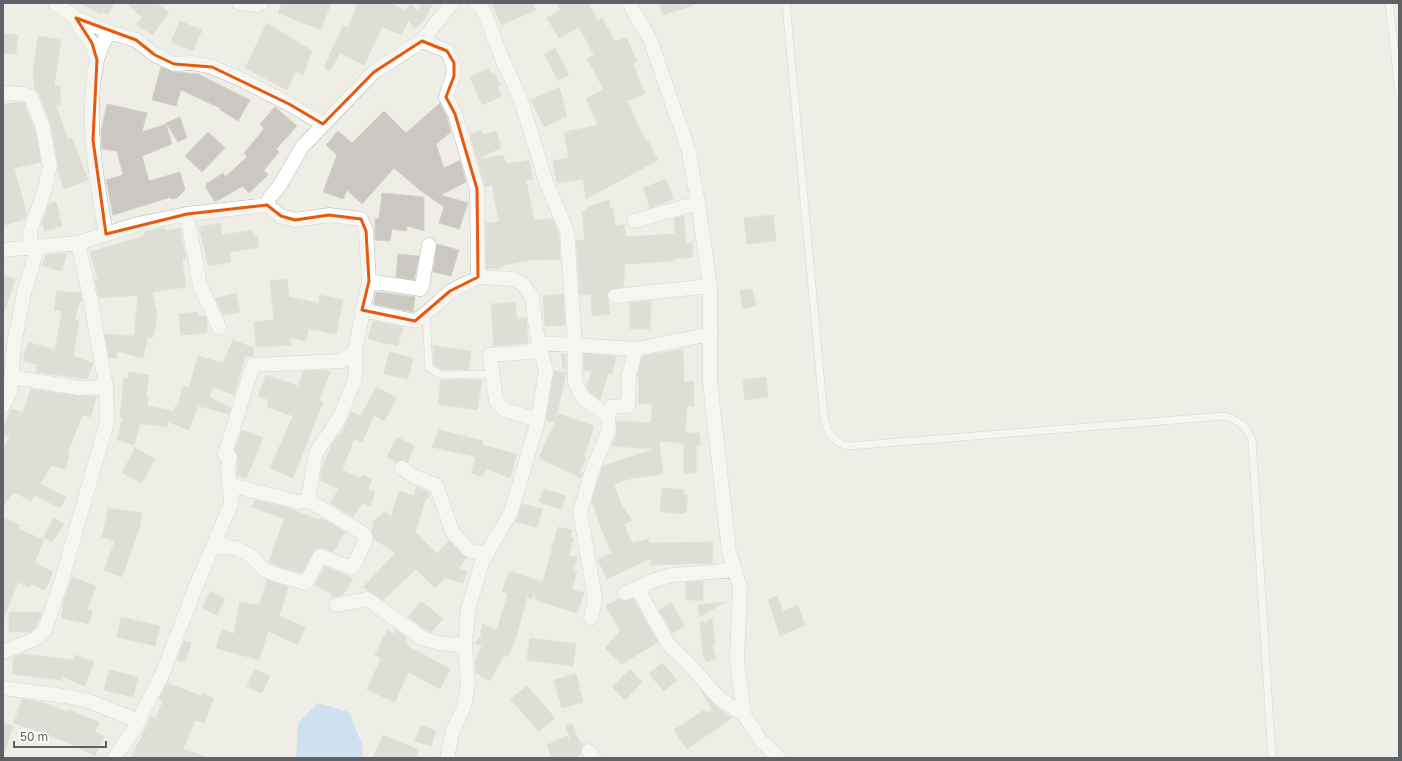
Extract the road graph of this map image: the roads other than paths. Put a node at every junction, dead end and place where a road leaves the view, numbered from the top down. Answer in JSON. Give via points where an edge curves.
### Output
{"nodes":[{"id":1,"x":55,"y":3,"type":"edge"},
{"id":2,"x":239,"y":3,"type":"edge"},
{"id":3,"x":261,"y":3,"type":"edge"},
{"id":4,"x":452,"y":3,"type":"edge"},
{"id":5,"x":476,"y":3,"type":"edge"},
{"id":6,"x":629,"y":3,"type":"edge"},
{"id":7,"x":786,"y":3,"type":"edge"},
{"id":8,"x":1389,"y":3,"type":"edge"},
{"id":9,"x":76,"y":18,"type":"junction"},
{"id":10,"x":109,"y":32,"type":"junction"},
{"id":11,"x":422,"y":41,"type":"junction"},
{"id":12,"x":97,"y":60,"type":"junction"},
{"id":13,"x":1399,"y":91,"type":"edge"},
{"id":14,"x":3,"y":93,"type":"edge"},
{"id":15,"x":323,"y":124,"type":"junction"},
{"id":16,"x":698,"y":202,"type":"junction"},
{"id":17,"x":267,"y":205,"type":"junction"},
{"id":18,"x":187,"y":214,"type":"junction"},
{"id":19,"x":634,"y":222,"type":"dead end"},
{"id":20,"x":106,"y":234,"type":"junction"},
{"id":21,"x":78,"y":243,"type":"junction"},
{"id":22,"x":429,"y":245,"type":"dead end"},
{"id":23,"x":34,"y":246,"type":"junction"},
{"id":24,"x":3,"y":250,"type":"edge"},
{"id":25,"x":478,"y":277,"type":"junction"},
{"id":26,"x":369,"y":281,"type":"junction"},
{"id":27,"x":710,"y":286,"type":"junction"},
{"id":28,"x":615,"y":296,"type":"dead end"},
{"id":29,"x":362,"y":310,"type":"junction"},
{"id":30,"x":426,"y":314,"type":"junction"},
{"id":31,"x":219,"y":327,"type":"dead end"},
{"id":32,"x":711,"y":334,"type":"junction"},
{"id":33,"x":540,"y":343,"type":"junction"},
{"id":34,"x":575,"y":345,"type":"junction"},
{"id":35,"x":636,"y":350,"type":"junction"},
{"id":36,"x":356,"y":351,"type":"junction"},
{"id":37,"x":493,"y":374,"type":"junction"},
{"id":38,"x":12,"y":377,"type":"junction"},
{"id":39,"x":106,"y":387,"type":"junction"},
{"id":40,"x":3,"y":406,"type":"edge"},
{"id":41,"x":608,"y":416,"type":"junction"},
{"id":42,"x":537,"y":420,"type":"junction"},
{"id":43,"x":402,"y":468,"type":"dead end"},
{"id":44,"x":229,"y":484,"type":"junction"},
{"id":45,"x":308,"y":500,"type":"junction"},
{"id":46,"x":214,"y":546,"type":"junction"},
{"id":47,"x":487,"y":554,"type":"junction"},
{"id":48,"x":735,"y":570,"type":"junction"},
{"id":49,"x":337,"y":605,"type":"dead end"},
{"id":50,"x":591,"y":618,"type":"dead end"},
{"id":51,"x":465,"y":646,"type":"junction"},
{"id":52,"x":3,"y":652,"type":"edge"},
{"id":53,"x":3,"y":688,"type":"edge"},
{"id":54,"x":744,"y":715,"type":"junction"},
{"id":55,"x":138,"y":721,"type":"junction"},
{"id":56,"x":114,"y":758,"type":"edge"},
{"id":57,"x":447,"y":758,"type":"edge"},
{"id":58,"x":779,"y":758,"type":"edge"},
{"id":59,"x":1272,"y":758,"type":"edge"}],
"edges":[{"from":1,"to":9,"type":"street"},
{"from":2,"to":3,"type":"street","via":[[257,6]]},
{"from":4,"to":11,"type":"street"},
{"from":5,"to":34,"type":"street","via":[[482,7],[521,100],[546,182],[567,231]]},
{"from":6,"to":16,"type":"street","via":[[650,39],[689,152]]},
{"from":7,"to":59,"type":"lane","via":[[823,410],[830,435],[839,444],[849,446],[1224,416],[1246,427],[1252,439]]},
{"from":8,"to":13,"type":"lane"},
{"from":9,"to":10,"type":"street"},
{"from":9,"to":12,"type":"street","via":[[92,43]]},
{"from":10,"to":12,"type":"street"},
{"from":10,"to":15,"type":"street","via":[[136,40],[155,55],[174,64],[212,66]]},
{"from":11,"to":15,"type":"street","via":[[374,72]]},
{"from":11,"to":25,"type":"street","via":[[447,51],[454,63],[454,76],[446,97],[455,114],[477,189]]},
{"from":12,"to":20,"type":"street","via":[[93,94],[93,140],[96,181]]},
{"from":14,"to":23,"type":"street","via":[[24,94],[31,98],[45,136],[50,166],[30,231]]},
{"from":15,"to":17,"type":"street","via":[[302,148]]},
{"from":16,"to":19,"type":"street"},
{"from":16,"to":27,"type":"street"},
{"from":17,"to":18,"type":"street"},
{"from":17,"to":26,"type":"street","via":[[282,216],[295,220],[329,215],[361,219],[366,231]]},
{"from":18,"to":20,"type":"street","via":[[138,224]]},
{"from":18,"to":31,"type":"street","via":[[200,285]]},
{"from":20,"to":21,"type":"street"},
{"from":21,"to":23,"type":"street"},
{"from":21,"to":39,"type":"street"},
{"from":22,"to":26,"type":"street","via":[[420,289]]},
{"from":23,"to":24,"type":"street"},
{"from":23,"to":38,"type":"street","via":[[14,345]]},
{"from":25,"to":30,"type":"street","via":[[450,292]]},
{"from":25,"to":33,"type":"street","via":[[513,279],[523,284],[532,297]]},
{"from":26,"to":29,"type":"street"},
{"from":27,"to":28,"type":"street"},
{"from":27,"to":32,"type":"street"},
{"from":29,"to":30,"type":"street","via":[[415,321]]},
{"from":29,"to":36,"type":"street"},
{"from":30,"to":37,"type":"lane","via":[[429,368],[442,375]]},
{"from":32,"to":35,"type":"street"},
{"from":32,"to":48,"type":"street","via":[[710,382],[729,552]]},
{"from":33,"to":34,"type":"street"},
{"from":33,"to":37,"type":"street","via":[[531,352],[490,355]]},
{"from":33,"to":42,"type":"street","via":[[546,372]]},
{"from":34,"to":35,"type":"street"},
{"from":34,"to":41,"type":"street","via":[[575,382],[583,398]]},
{"from":35,"to":41,"type":"street","via":[[629,375],[628,406],[612,407]]},
{"from":36,"to":44,"type":"street","via":[[342,361],[253,365],[225,454],[230,457]]},
{"from":36,"to":45,"type":"street","via":[[354,381],[340,417],[316,452]]},
{"from":37,"to":42,"type":"street","via":[[496,401],[504,409]]},
{"from":38,"to":39,"type":"street","via":[[78,388]]},
{"from":38,"to":40,"type":"street","via":[[10,393]]},
{"from":39,"to":52,"type":"street","via":[[108,422],[45,630],[35,638]]},
{"from":41,"to":50,"type":"street","via":[[609,430],[593,468],[580,512],[595,599]]},
{"from":42,"to":47,"type":"street","via":[[512,512]]},
{"from":43,"to":47,"type":"street","via":[[415,477],[436,485],[453,533],[470,551]]},
{"from":44,"to":45,"type":"street","via":[[300,502]]},
{"from":44,"to":46,"type":"street","via":[[231,504]]},
{"from":45,"to":46,"type":"street","via":[[365,536],[365,542],[353,567],[320,556],[306,583],[264,569],[251,556],[236,548]]},
{"from":46,"to":55,"type":"street","via":[[162,675]]},
{"from":47,"to":51,"type":"street","via":[[482,562],[468,610]]},
{"from":48,"to":54,"type":"street","via":[[740,587],[738,660]]},
{"from":48,"to":54,"type":"street","via":[[673,575],[631,590],[669,645],[718,697]]},
{"from":49,"to":51,"type":"street","via":[[367,599],[422,638]]},
{"from":51,"to":57,"type":"street","via":[[468,685],[464,706],[452,733]]},
{"from":53,"to":55,"type":"street","via":[[89,701]]},
{"from":54,"to":58,"type":"street","via":[[761,741]]},
{"from":55,"to":56,"type":"street"}]}
